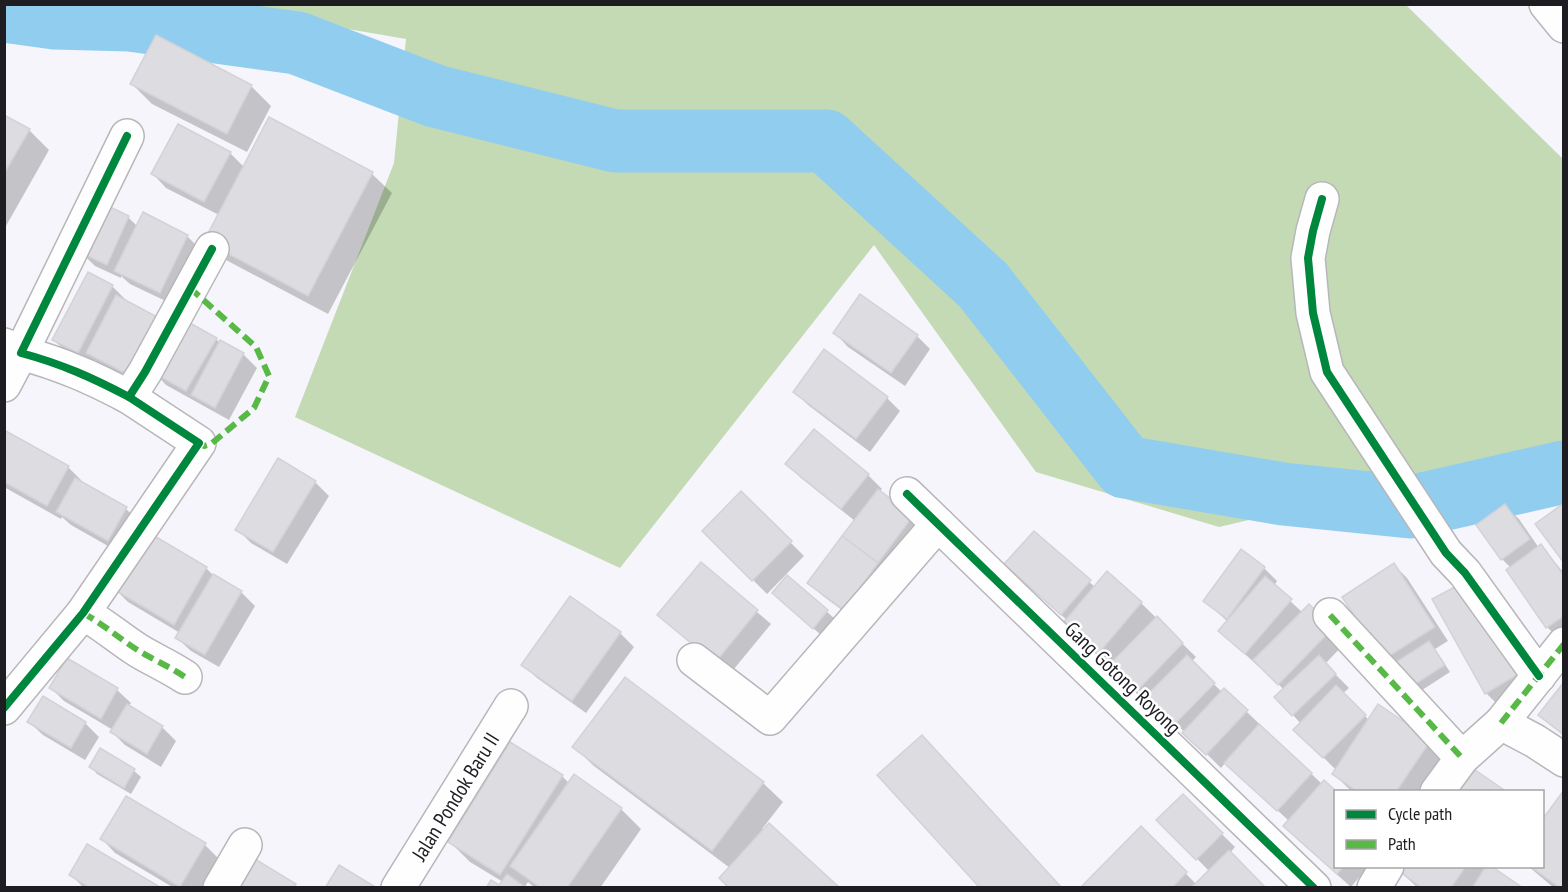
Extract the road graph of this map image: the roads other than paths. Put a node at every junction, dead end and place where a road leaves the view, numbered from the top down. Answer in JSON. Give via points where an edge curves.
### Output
{"nodes":[{"id":1,"x":1546,"y":4,"type":"edge"},
{"id":2,"x":1563,"y":26,"type":"edge"},
{"id":3,"x":127,"y":136,"type":"dead end"},
{"id":4,"x":1322,"y":199,"type":"dead end"},
{"id":5,"x":212,"y":249,"type":"dead end"},
{"id":6,"x":13,"y":349,"type":"edge"},
{"id":7,"x":4,"y":384,"type":"edge"},
{"id":8,"x":129,"y":397,"type":"junction"},
{"id":9,"x":908,"y":494,"type":"dead end"},
{"id":10,"x":938,"y":524,"type":"junction"},
{"id":11,"x":83,"y":613,"type":"junction"},
{"id":12,"x":1330,"y":615,"type":"dead end"},
{"id":13,"x":1563,"y":644,"type":"edge"},
{"id":14,"x":694,"y":660,"type":"dead end"},
{"id":15,"x":1539,"y":676,"type":"junction"},
{"id":16,"x":185,"y":677,"type":"dead end"},
{"id":17,"x":511,"y":706,"type":"dead end"},
{"id":18,"x":4,"y":708,"type":"edge"},
{"id":19,"x":1502,"y":723,"type":"junction"},
{"id":20,"x":1462,"y":758,"type":"junction"},
{"id":21,"x":1563,"y":760,"type":"edge"},
{"id":22,"x":1438,"y":790,"type":"edge"},
{"id":23,"x":245,"y":845,"type":"dead end"},
{"id":24,"x":1386,"y":868,"type":"edge"},
{"id":25,"x":220,"y":888,"type":"edge"},
{"id":26,"x":398,"y":888,"type":"edge"},
{"id":27,"x":1314,"y":888,"type":"edge"},
{"id":28,"x":1374,"y":888,"type":"edge"}],
"edges":[{"from":1,"to":2,"type":"main road"},
{"from":3,"to":6,"type":"main road"},
{"from":4,"to":15,"type":"main road","via":[[1308,258],[1313,313],[1327,372],[1446,553],[1465,573]]},
{"from":5,"to":8,"type":"main road"},
{"from":6,"to":7,"type":"main road"},
{"from":6,"to":8,"type":"main road","via":[[89,376]]},
{"from":8,"to":11,"type":"main road","via":[[199,442]]},
{"from":9,"to":10,"type":"main road","name":"Gang Gotong Royong"},
{"from":10,"to":14,"type":"main road","via":[[770,717]]},
{"from":10,"to":27,"type":"main road","name":"Gang Gotong Royong"},
{"from":11,"to":16,"type":"main road"},
{"from":11,"to":18,"type":"main road"},
{"from":12,"to":20,"type":"main road"},
{"from":13,"to":15,"type":"main road"},
{"from":15,"to":19,"type":"main road"},
{"from":17,"to":26,"type":"main road","name":"Jalan Pondok Baru II"},
{"from":19,"to":20,"type":"main road"},
{"from":19,"to":21,"type":"main road"},
{"from":20,"to":22,"type":"main road"},
{"from":23,"to":25,"type":"main road"},
{"from":24,"to":28,"type":"main road"}]}
